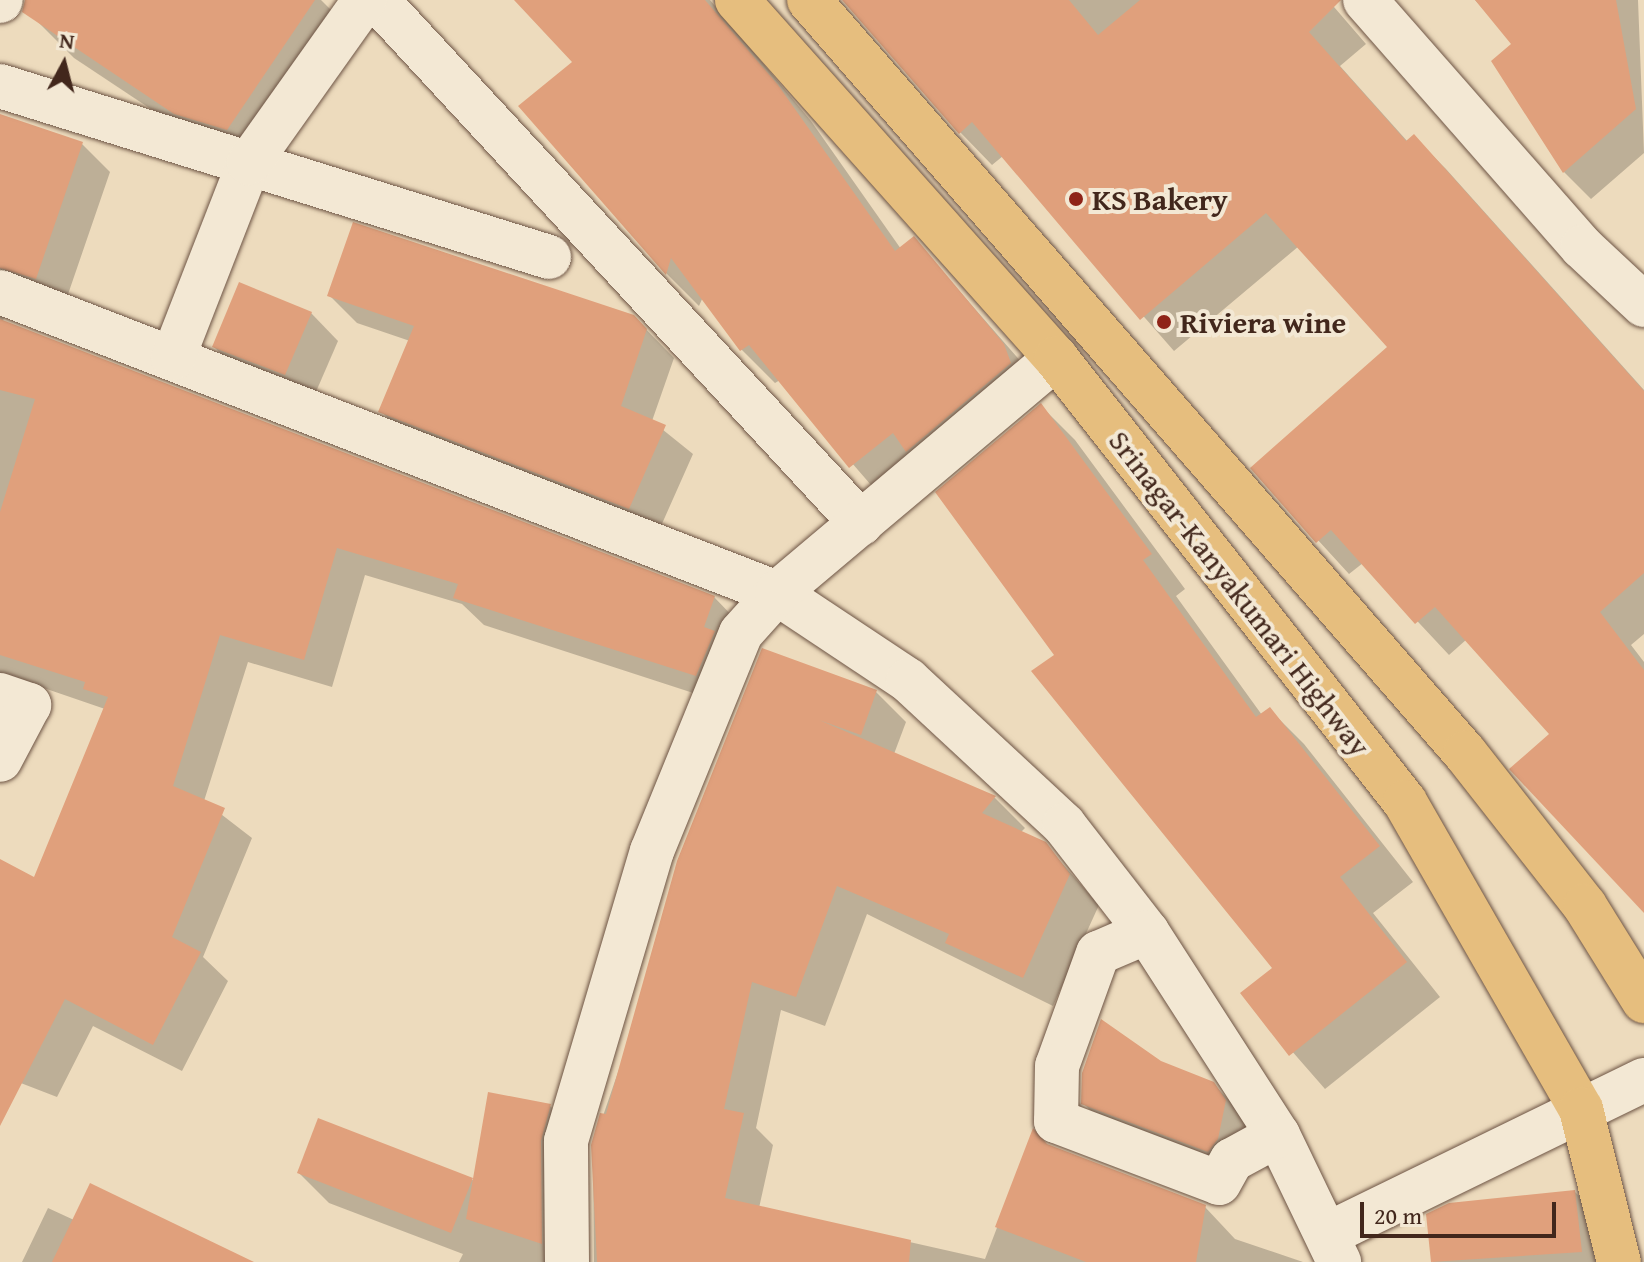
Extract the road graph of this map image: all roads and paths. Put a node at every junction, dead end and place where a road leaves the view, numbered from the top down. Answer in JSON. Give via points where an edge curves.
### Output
{"nodes":[{"id":1,"x":365,"y":0,"type":"edge"},
{"id":2,"x":377,"y":0,"type":"edge"},
{"id":3,"x":737,"y":0,"type":"edge"},
{"id":4,"x":809,"y":0,"type":"edge"},
{"id":5,"x":1365,"y":0,"type":"edge"},
{"id":6,"x":0,"y":86,"type":"edge"},
{"id":7,"x":249,"y":163,"type":"junction"},
{"id":8,"x":549,"y":257,"type":"dead end"},
{"id":9,"x":0,"y":292,"type":"edge"},
{"id":10,"x":1644,"y":305,"type":"edge"},
{"id":11,"x":173,"y":358,"type":"junction"},
{"id":12,"x":1056,"y":358,"type":"junction"},
{"id":13,"x":861,"y":523,"type":"junction"},
{"id":14,"x":777,"y":593,"type":"junction"},
{"id":15,"x":0,"y":695,"type":"edge"},
{"id":16,"x":0,"y":760,"type":"edge"},
{"id":17,"x":1147,"y":932,"type":"junction"},
{"id":18,"x":1644,"y":1001,"type":"edge"},
{"id":19,"x":1644,"y":1080,"type":"edge"},
{"id":20,"x":1581,"y":1109,"type":"junction"},
{"id":21,"x":1278,"y":1135,"type":"junction"},
{"id":22,"x":1334,"y":1247,"type":"edge"},
{"id":23,"x":567,"y":1262,"type":"edge"},
{"id":24,"x":1619,"y":1262,"type":"edge"}],
"edges":[{"from":1,"to":7,"type":"street"},
{"from":2,"to":13,"type":"street"},
{"from":3,"to":12,"type":"highway","name":"Srinagar-Kanyakumari Highway"},
{"from":4,"to":18,"type":"highway","name":"Srinagar-Kanyakumari Highway","via":[[1465,753],[1585,906]]},
{"from":5,"to":10,"type":"street","via":[[1582,247]]},
{"from":6,"to":7,"type":"street"},
{"from":7,"to":8,"type":"street"},
{"from":7,"to":11,"type":"street"},
{"from":9,"to":11,"type":"street"},
{"from":11,"to":14,"type":"street"},
{"from":12,"to":13,"type":"street"},
{"from":12,"to":20,"type":"highway","name":"Srinagar-Kanyakumari Highway","via":[[1405,802]]},
{"from":13,"to":14,"type":"street"},
{"from":14,"to":17,"type":"street","via":[[908,680],[1064,825]]},
{"from":14,"to":23,"type":"street","via":[[741,633],[652,851],[566,1141]]},
{"from":15,"to":16,"type":"street","via":[[29,705]]},
{"from":17,"to":21,"type":"street"},
{"from":17,"to":21,"type":"street","via":[[1098,953],[1057,1066],[1056,1121],[1219,1183],[1232,1160]]},
{"from":19,"to":20,"type":"street"},
{"from":20,"to":22,"type":"street"},
{"from":20,"to":24,"type":"highway","name":"Srinagar-Kanyakumari Highway"},
{"from":21,"to":22,"type":"street"}]}
